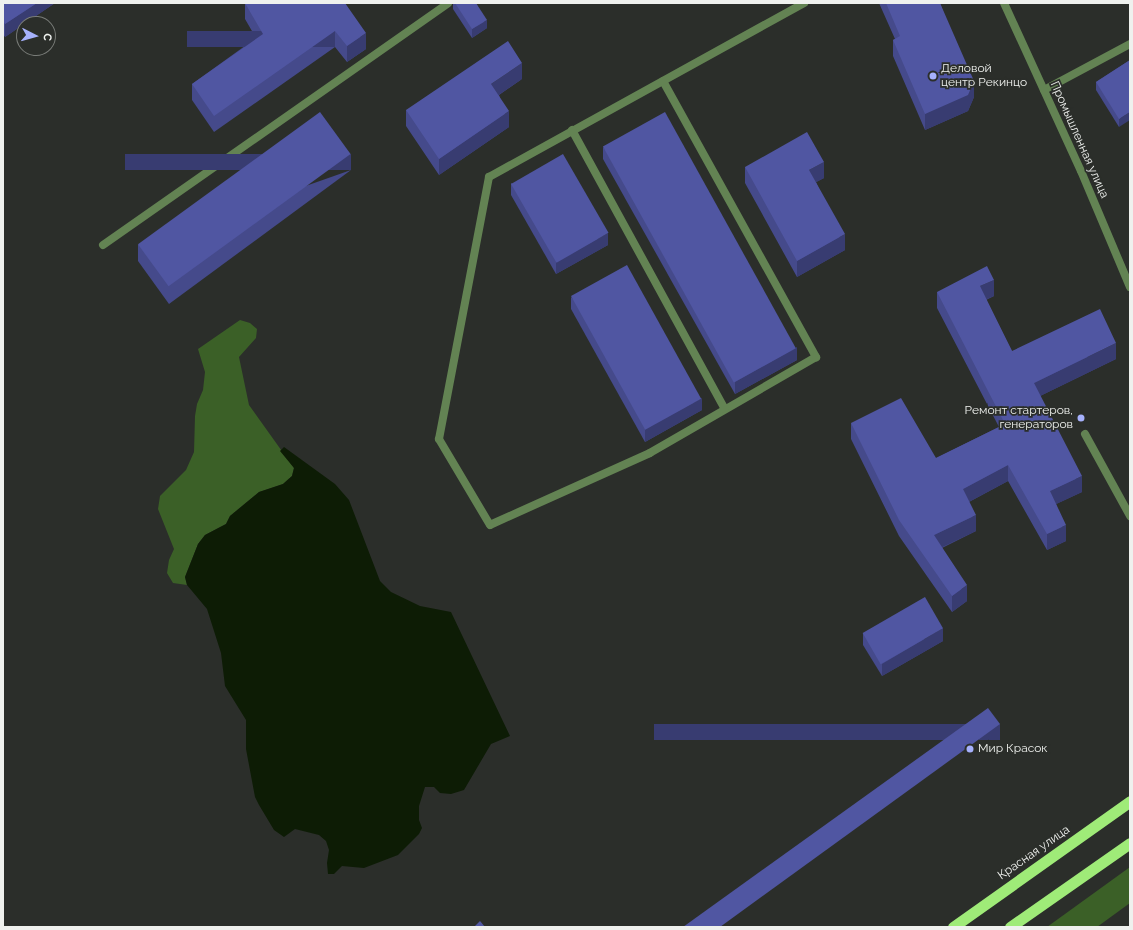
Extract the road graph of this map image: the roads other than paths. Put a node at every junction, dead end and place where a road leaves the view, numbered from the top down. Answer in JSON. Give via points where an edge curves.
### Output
{"nodes":[{"id":1,"x":448,"y":3,"type":"edge"},
{"id":2,"x":804,"y":3,"type":"edge"},
{"id":3,"x":1004,"y":3,"type":"edge"},
{"id":4,"x":1130,"y":44,"type":"edge"},
{"id":5,"x":663,"y":81,"type":"junction"},
{"id":6,"x":1044,"y":90,"type":"junction"},
{"id":7,"x":572,"y":130,"type":"junction"},
{"id":8,"x":103,"y":246,"type":"dead end"},
{"id":9,"x":1130,"y":287,"type":"edge"},
{"id":10,"x":725,"y":409,"type":"junction"},
{"id":11,"x":1085,"y":434,"type":"dead end"},
{"id":12,"x":1130,"y":516,"type":"edge"},
{"id":13,"x":1130,"y":801,"type":"edge"},
{"id":14,"x":1130,"y":843,"type":"edge"},
{"id":15,"x":953,"y":927,"type":"edge"},
{"id":16,"x":1010,"y":927,"type":"edge"}],
"edges":[{"from":1,"to":8,"type":"street"},
{"from":2,"to":5,"type":"street"},
{"from":3,"to":6,"type":"street","name":"Промышленная улица"},
{"from":4,"to":6,"type":"street"},
{"from":5,"to":7,"type":"street"},
{"from":5,"to":10,"type":"street","via":[[816,357]]},
{"from":6,"to":9,"type":"street","name":"Промышленная улица"},
{"from":7,"to":10,"type":"street"},
{"from":7,"to":10,"type":"street","via":[[489,177],[438,439],[490,525],[650,453]]},
{"from":11,"to":12,"type":"street"},
{"from":13,"to":15,"type":"highway","name":"Красная улица"},
{"from":14,"to":16,"type":"highway"}]}
